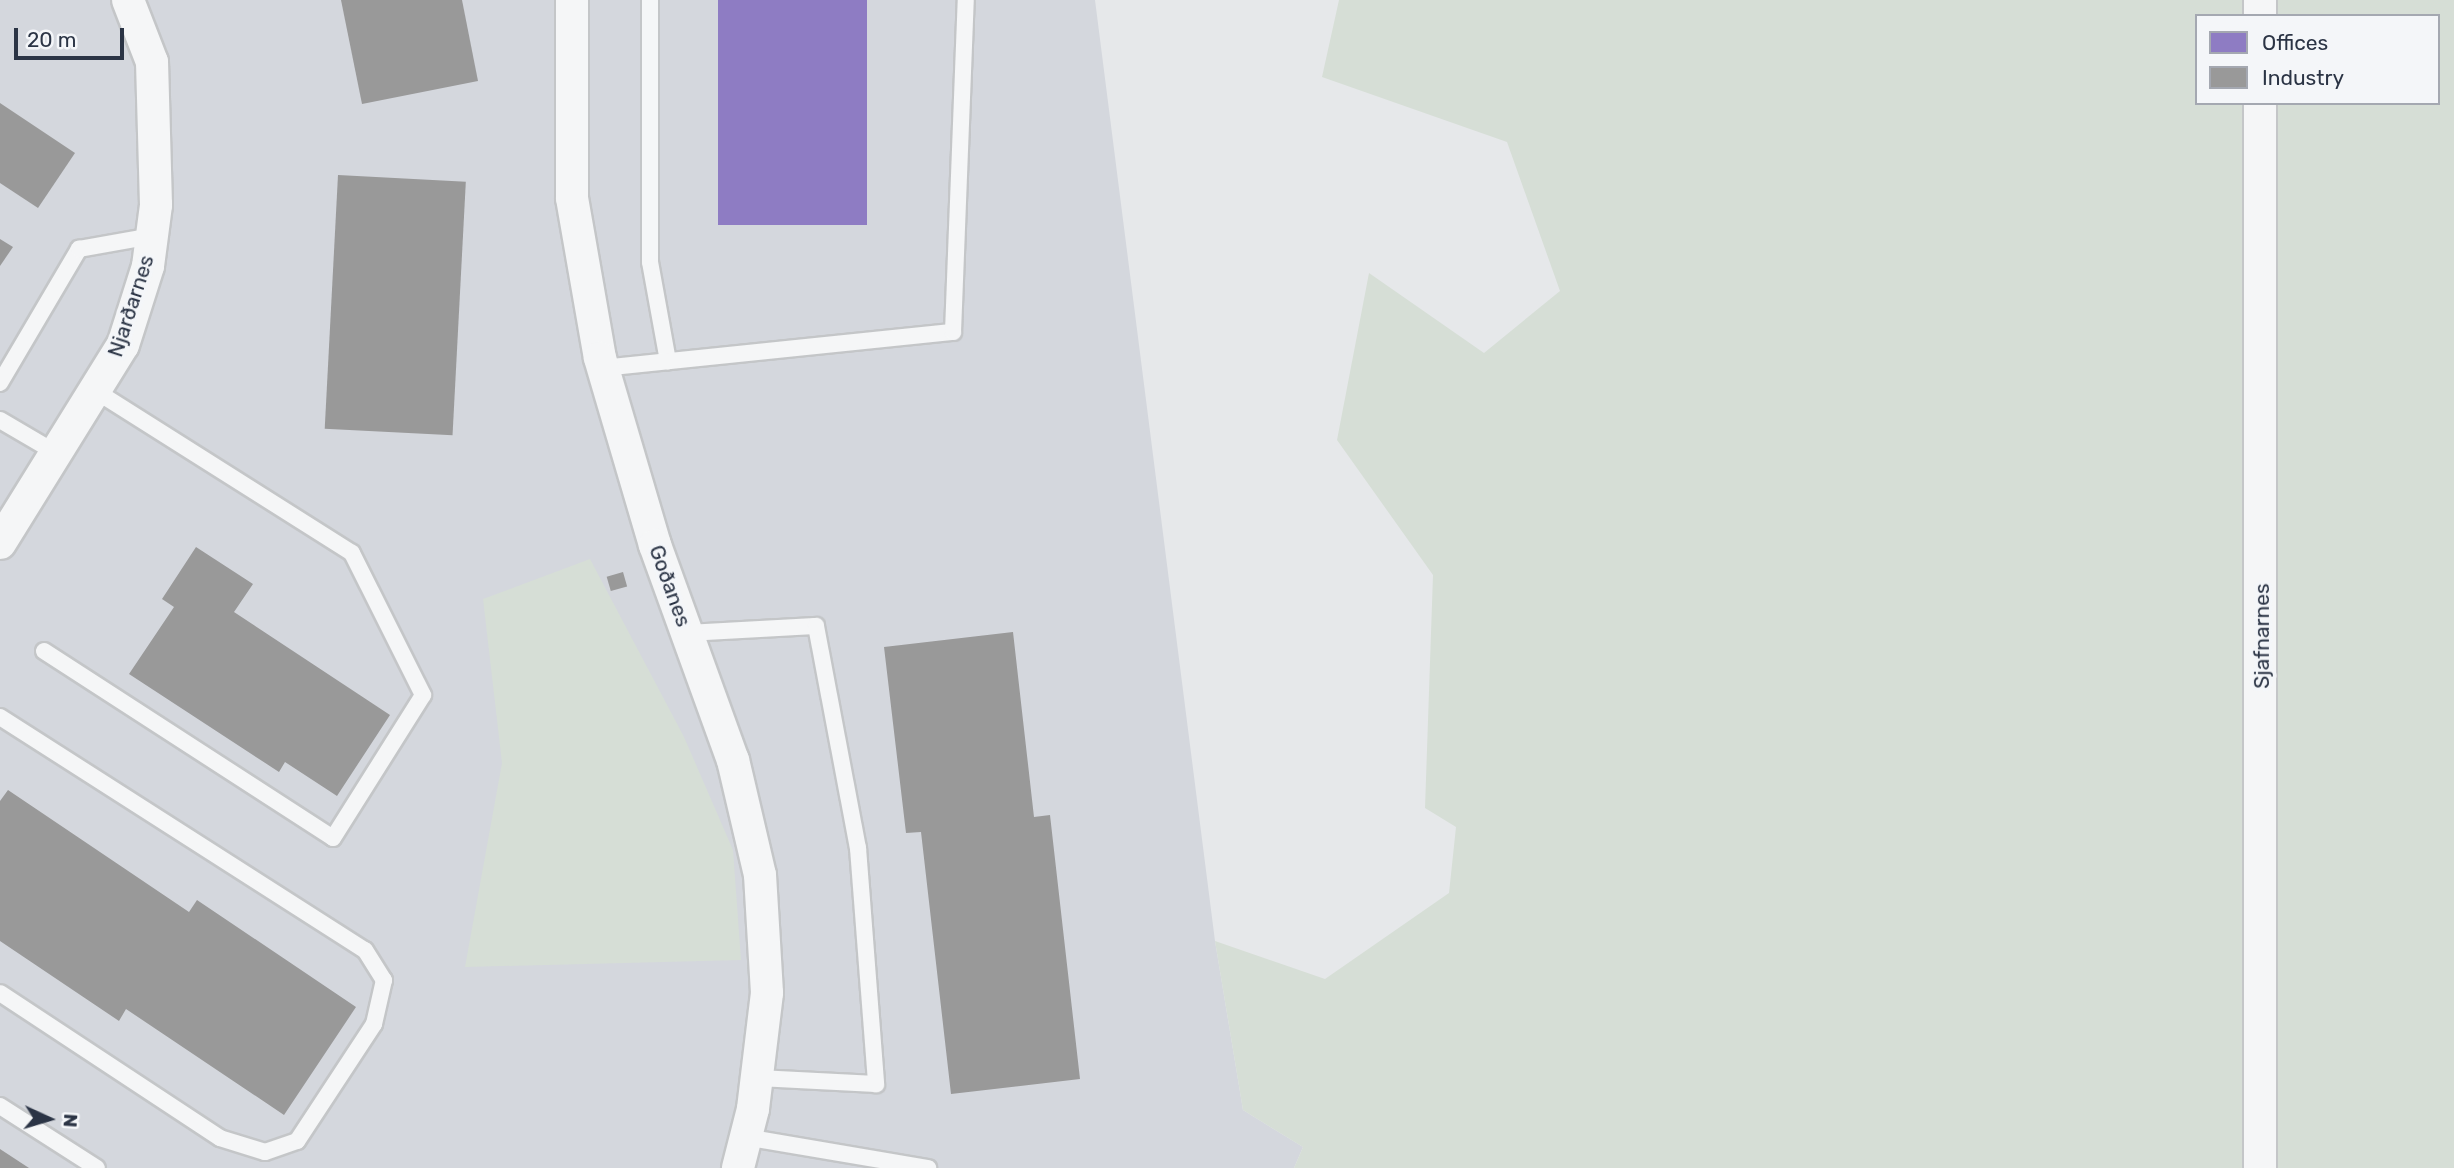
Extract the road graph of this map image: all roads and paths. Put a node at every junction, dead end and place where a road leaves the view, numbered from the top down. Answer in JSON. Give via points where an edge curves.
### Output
{"nodes":[{"id":1,"x":128,"y":0,"type":"edge"},
{"id":2,"x":572,"y":0,"type":"edge"},
{"id":3,"x":649,"y":0,"type":"edge"},
{"id":4,"x":966,"y":0,"type":"edge"},
{"id":5,"x":2260,"y":105,"type":"edge"},
{"id":6,"x":152,"y":236,"type":"junction"},
{"id":7,"x":668,"y":361,"type":"junction"},
{"id":8,"x":603,"y":368,"type":"junction"},
{"id":9,"x":0,"y":383,"type":"edge"},
{"id":10,"x":97,"y":393,"type":"junction"},
{"id":11,"x":0,"y":420,"type":"edge"},
{"id":12,"x":58,"y":454,"type":"junction"},
{"id":13,"x":0,"y":543,"type":"edge"},
{"id":14,"x":686,"y":633,"type":"junction"},
{"id":15,"x":44,"y":651,"type":"dead end"},
{"id":16,"x":0,"y":717,"type":"edge"},
{"id":17,"x":0,"y":993,"type":"edge"},
{"id":18,"x":758,"y":1078,"type":"junction"},
{"id":19,"x":0,"y":1106,"type":"edge"},
{"id":20,"x":745,"y":1137,"type":"junction"},
{"id":21,"x":97,"y":1168,"type":"edge"},
{"id":22,"x":738,"y":1168,"type":"edge"},
{"id":23,"x":928,"y":1168,"type":"edge"},
{"id":24,"x":2260,"y":1168,"type":"edge"}],
"edges":[{"from":1,"to":6,"type":"street","name":"Njarðarnes","via":[[152,62],[157,139]]},
{"from":2,"to":8,"type":"street","name":"Goðanes","via":[[572,198]]},
{"from":3,"to":7,"type":"lane","via":[[650,262]]},
{"from":4,"to":7,"type":"lane","via":[[954,332]]},
{"from":5,"to":24,"type":"street","name":"Sjafnarnes"},
{"from":6,"to":9,"type":"lane","via":[[79,250]]},
{"from":6,"to":10,"type":"street","name":"Njarðarnes","via":[[123,345]]},
{"from":7,"to":8,"type":"lane"},
{"from":8,"to":14,"type":"street","name":"Goðanes"},
{"from":10,"to":12,"type":"street","name":"Njarðarnes"},
{"from":10,"to":15,"type":"lane","via":[[352,553],[424,695],[333,838]]},
{"from":11,"to":12,"type":"lane"},
{"from":12,"to":13,"type":"street","name":"Njarðarnes"},
{"from":14,"to":18,"type":"street","name":"Goðanes","via":[[733,760],[760,875],[767,993]]},
{"from":14,"to":18,"type":"lane","via":[[816,626],[858,848],[876,1084]]},
{"from":16,"to":17,"type":"lane","via":[[365,950],[384,980],[374,1024],[298,1141],[265,1152],[220,1138]]},
{"from":18,"to":20,"type":"street","name":"Goðanes"},
{"from":19,"to":21,"type":"lane"},
{"from":20,"to":22,"type":"street","name":"Goðanes"},
{"from":20,"to":23,"type":"lane"}]}
